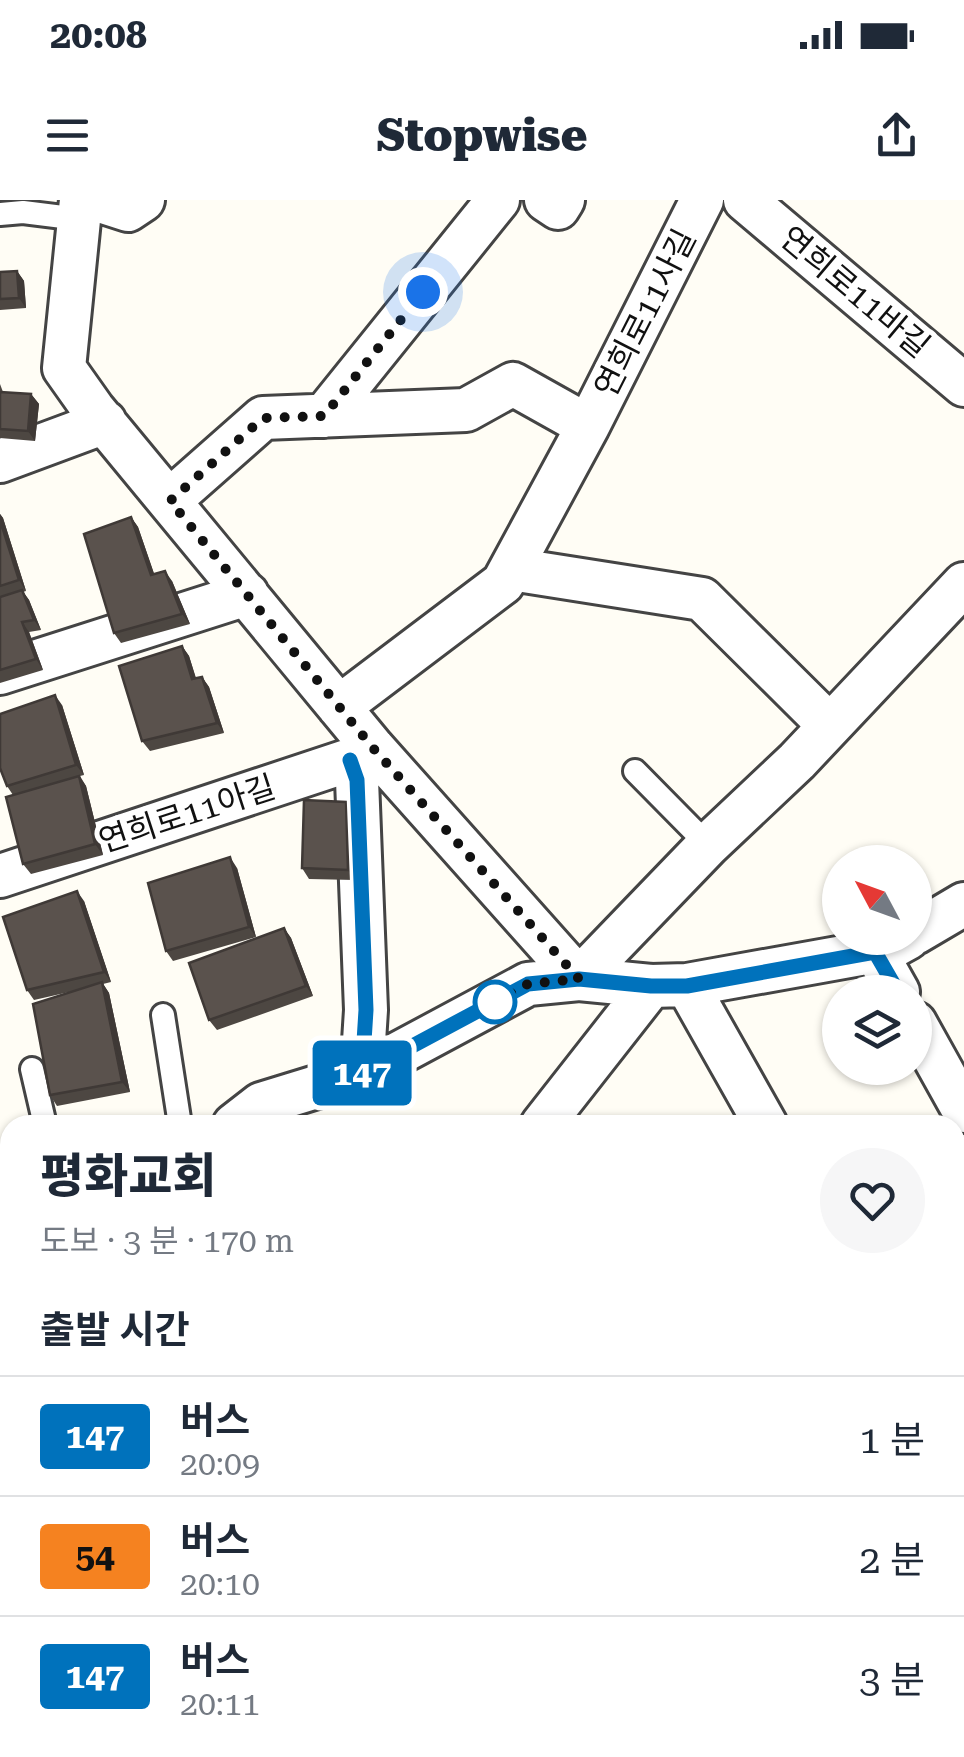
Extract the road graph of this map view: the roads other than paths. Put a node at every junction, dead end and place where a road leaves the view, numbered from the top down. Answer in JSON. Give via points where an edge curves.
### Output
{"nodes":[{"id":1,"x":143,"y":200,"type":"edge"},
{"id":2,"x":498,"y":200,"type":"edge"},
{"id":3,"x":546,"y":200,"type":"edge"},
{"id":4,"x":562,"y":200,"type":"edge"},
{"id":5,"x":702,"y":200,"type":"edge"},
{"id":6,"x":745,"y":200,"type":"edge"},
{"id":7,"x":85,"y":206,"type":"edge"},
{"id":8,"x":0,"y":214,"type":"edge"},
{"id":9,"x":964,"y":385,"type":"edge"},
{"id":10,"x":324,"y":416,"type":"junction"},
{"id":11,"x":104,"y":422,"type":"junction"},
{"id":12,"x":588,"y":426,"type":"junction"},
{"id":13,"x":0,"y":461,"type":"edge"},
{"id":14,"x":170,"y":501,"type":"junction"},
{"id":15,"x":511,"y":569,"type":"junction"},
{"id":16,"x":964,"y":584,"type":"edge"},
{"id":17,"x":247,"y":594,"type":"junction"},
{"id":18,"x":0,"y":673,"type":"edge"},
{"id":19,"x":339,"y":707,"type":"junction"},
{"id":20,"x":830,"y":726,"type":"junction"},
{"id":21,"x":362,"y":754,"type":"junction"},
{"id":22,"x":635,"y":771,"type":"dead end"},
{"id":23,"x":708,"y":846,"type":"junction"},
{"id":24,"x":0,"y":876,"type":"edge"},
{"id":25,"x":964,"y":904,"type":"edge"},
{"id":26,"x":932,"y":923,"type":"edge"},
{"id":27,"x":833,"y":955,"type":"edge"},
{"id":28,"x":579,"y":979,"type":"junction"},
{"id":29,"x":669,"y":986,"type":"junction"},
{"id":30,"x":163,"y":1015,"type":"dead end"},
{"id":31,"x":932,"y":1054,"type":"edge"},
{"id":32,"x":32,"y":1069,"type":"dead end"},
{"id":33,"x":362,"y":1073,"type":"junction"},
{"id":34,"x":295,"y":1111,"type":"edge"},
{"id":35,"x":964,"y":1111,"type":"edge"},
{"id":36,"x":42,"y":1115,"type":"edge"},
{"id":37,"x":178,"y":1115,"type":"edge"},
{"id":38,"x":247,"y":1115,"type":"edge"},
{"id":39,"x":551,"y":1115,"type":"edge"},
{"id":40,"x":759,"y":1115,"type":"edge"}],
"edges":[{"from":1,"to":7,"type":"street","via":[[128,210]]},
{"from":2,"to":10,"type":"street"},
{"from":3,"to":4,"type":"street","via":[[558,208]]},
{"from":5,"to":12,"type":"street","name":"연희로11사길"},
{"from":6,"to":9,"type":"street","name":"연희로11바길"},
{"from":7,"to":8,"type":"lane"},
{"from":7,"to":11,"type":"street","via":[[64,368]]},
{"from":10,"to":12,"type":"street","name":"연희로11사길","via":[[466,410],[514,384]]},
{"from":10,"to":14,"type":"street","name":"연희로11사길","via":[[263,418]]},
{"from":11,"to":13,"type":"street"},
{"from":11,"to":14,"type":"street"},
{"from":12,"to":15,"type":"street","name":"연희로11사길"},
{"from":14,"to":17,"type":"street"},
{"from":15,"to":19,"type":"street","name":"연희로11사길","via":[[504,583]]},
{"from":15,"to":20,"type":"street","via":[[702,599]]},
{"from":16,"to":20,"type":"street"},
{"from":17,"to":18,"type":"street"},
{"from":17,"to":19,"type":"street"},
{"from":19,"to":21,"type":"street"},
{"from":20,"to":23,"type":"street"},
{"from":21,"to":24,"type":"street","name":"연희로11아길"},
{"from":21,"to":28,"type":"street"},
{"from":21,"to":33,"type":"street"},
{"from":22,"to":23,"type":"lane"},
{"from":23,"to":28,"type":"street"},
{"from":25,"to":26,"type":"street"},
{"from":27,"to":29,"type":"street"},
{"from":28,"to":29,"type":"street"},
{"from":28,"to":33,"type":"street","via":[[528,984]]},
{"from":29,"to":39,"type":"street"},
{"from":29,"to":40,"type":"street"},
{"from":30,"to":37,"type":"lane"},
{"from":31,"to":35,"type":"street"},
{"from":32,"to":36,"type":"lane"},
{"from":33,"to":34,"type":"street"},
{"from":34,"to":38,"type":"street","via":[[261,1104]]}]}
